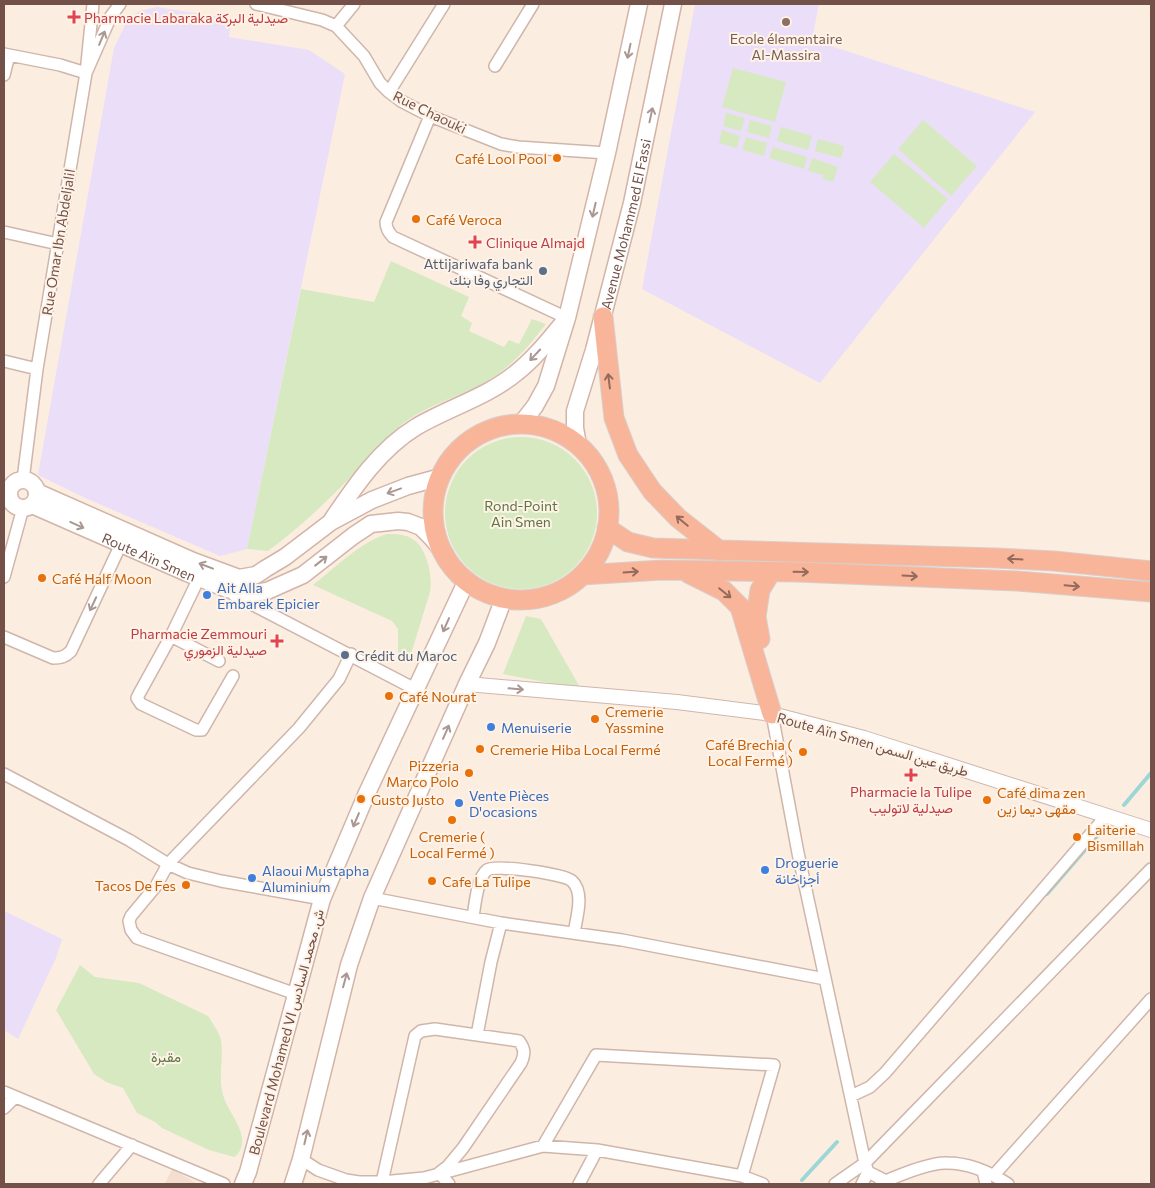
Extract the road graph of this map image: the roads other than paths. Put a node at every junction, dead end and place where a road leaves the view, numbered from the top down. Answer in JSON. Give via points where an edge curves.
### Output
{"nodes":[{"id":1,"x":93,"y":4,"type":"edge"},
{"id":2,"x":120,"y":4,"type":"edge"},
{"id":3,"x":256,"y":4,"type":"edge"},
{"id":4,"x":354,"y":4,"type":"edge"},
{"id":5,"x":444,"y":4,"type":"edge"},
{"id":6,"x":533,"y":4,"type":"edge"},
{"id":7,"x":639,"y":4,"type":"edge"},
{"id":8,"x":673,"y":4,"type":"edge"},
{"id":9,"x":336,"y":26,"type":"junction"},
{"id":10,"x":6,"y":54,"type":"edge"},
{"id":11,"x":495,"y":66,"type":"dead end"},
{"id":12,"x":86,"y":73,"type":"junction"},
{"id":13,"x":4,"y":75,"type":"edge"},
{"id":14,"x":389,"y":92,"type":"junction"},
{"id":15,"x":430,"y":116,"type":"junction"},
{"id":16,"x":607,"y":152,"type":"junction"},
{"id":17,"x":4,"y":232,"type":"edge"},
{"id":18,"x":58,"y":244,"type":"junction"},
{"id":19,"x":603,"y":317,"type":"junction"},
{"id":20,"x":567,"y":318,"type":"junction"},
{"id":21,"x":4,"y":361,"type":"edge"},
{"id":22,"x":37,"y":369,"type":"junction"},
{"id":23,"x":521,"y":424,"type":"junction"},
{"id":24,"x":578,"y":445,"type":"junction"},
{"id":25,"x":441,"y":477,"type":"junction"},
{"id":26,"x":18,"y":494,"type":"edge"},
{"id":27,"x":331,"y":522,"type":"junction"},
{"id":28,"x":607,"y":528,"type":"junction"},
{"id":29,"x":121,"y":544,"type":"junction"},
{"id":30,"x":720,"y":551,"type":"junction"},
{"id":31,"x":445,"y":554,"type":"junction"},
{"id":32,"x":6,"y":565,"type":"edge"},
{"id":33,"x":682,"y":570,"type":"junction"},
{"id":34,"x":1151,"y":570,"type":"edge"},
{"id":35,"x":771,"y":572,"type":"junction"},
{"id":36,"x":582,"y":575,"type":"junction"},
{"id":37,"x":4,"y":577,"type":"edge"},
{"id":38,"x":467,"y":580,"type":"junction"},
{"id":39,"x":206,"y":581,"type":"junction"},
{"id":40,"x":1151,"y":592,"type":"edge"},
{"id":41,"x":504,"y":598,"type":"junction"},
{"id":42,"x":171,"y":636,"type":"junction"},
{"id":43,"x":4,"y":637,"type":"edge"},
{"id":44,"x":352,"y":654,"type":"junction"},
{"id":45,"x":220,"y":661,"type":"dead end"},
{"id":46,"x":234,"y":676,"type":"dead end"},
{"id":47,"x":467,"y":684,"type":"junction"},
{"id":48,"x":415,"y":689,"type":"junction"},
{"id":49,"x":772,"y":714,"type":"junction"},
{"id":50,"x":4,"y":774,"type":"edge"},
{"id":51,"x":1106,"y":816,"type":"junction"},
{"id":52,"x":1151,"y":830,"type":"edge"},
{"id":53,"x":168,"y":864,"type":"junction"},
{"id":54,"x":1151,"y":869,"type":"edge"},
{"id":55,"x":372,"y":898,"type":"junction"},
{"id":56,"x":322,"y":899,"type":"junction"},
{"id":57,"x":473,"y":917,"type":"junction"},
{"id":58,"x":501,"y":923,"type":"junction"},
{"id":59,"x":574,"y":933,"type":"junction"},
{"id":60,"x":825,"y":980,"type":"junction"},
{"id":61,"x":296,"y":994,"type":"junction"},
{"id":62,"x":1151,"y":999,"type":"edge"},
{"id":63,"x":477,"y":1035,"type":"junction"},
{"id":64,"x":4,"y":1092,"type":"edge"},
{"id":65,"x":851,"y":1096,"type":"junction"},
{"id":66,"x":15,"y":1097,"type":"junction"},
{"id":67,"x":4,"y":1108,"type":"edge"},
{"id":68,"x":132,"y":1145,"type":"junction"},
{"id":69,"x":544,"y":1146,"type":"junction"},
{"id":70,"x":596,"y":1150,"type":"junction"},
{"id":71,"x":301,"y":1159,"type":"junction"},
{"id":72,"x":866,"y":1168,"type":"junction"},
{"id":73,"x":439,"y":1173,"type":"junction"},
{"id":74,"x":988,"y":1173,"type":"junction"},
{"id":75,"x":742,"y":1176,"type":"junction"},
{"id":76,"x":382,"y":1182,"type":"junction"},
{"id":77,"x":884,"y":1183,"type":"edge"},
{"id":78,"x":98,"y":1184,"type":"edge"},
{"id":79,"x":224,"y":1184,"type":"edge"},
{"id":80,"x":243,"y":1184,"type":"edge"},
{"id":81,"x":293,"y":1184,"type":"edge"},
{"id":82,"x":449,"y":1184,"type":"edge"},
{"id":83,"x":579,"y":1184,"type":"edge"},
{"id":84,"x":763,"y":1184,"type":"edge"},
{"id":85,"x":835,"y":1184,"type":"edge"},
{"id":86,"x":862,"y":1184,"type":"edge"},
{"id":87,"x":986,"y":1184,"type":"edge"},
{"id":88,"x":1008,"y":1184,"type":"edge"}],
"edges":[{"from":1,"to":12,"type":"street","name":"Rue Omar Ibn Abdeljalil"},
{"from":12,"to":2,"type":"street","one_way":true,"via":[[107,23]]},
{"from":3,"to":9,"type":"street","name":"Rue Chaouki"},
{"from":4,"to":9,"type":"street"},
{"from":5,"to":14,"type":"street"},
{"from":6,"to":11,"type":"street"},
{"from":7,"to":16,"type":"main road","one_way":true},
{"from":19,"to":8,"type":"main road","name":"Avenue Mohammed El Fassi","one_way":true,"via":[[632,203]]},
{"from":9,"to":14,"type":"street","name":"Rue Chaouki","via":[[364,56]]},
{"from":10,"to":12,"type":"street"},
{"from":10,"to":13,"type":"street"},
{"from":12,"to":18,"type":"street","name":"Rue Omar Ibn Abdeljalil"},
{"from":14,"to":15,"type":"street","name":"Rue Chaouki"},
{"from":15,"to":16,"type":"street","name":"Rue Chaouki","via":[[501,144]]},
{"from":15,"to":20,"type":"street","via":[[386,222],[389,233],[393,238]]},
{"from":16,"to":20,"type":"main road","one_way":true},
{"from":17,"to":18,"type":"street"},
{"from":18,"to":22,"type":"street","name":"Rue Omar Ibn Abdeljalil"},
{"from":19,"to":24,"type":"main road","name":"Avenue Mohammed El Fassi","via":[[575,412]]},
{"from":30,"to":19,"type":"highway","one_way":true,"via":[[678,518],[652,491],[628,455],[614,418]]},
{"from":20,"to":23,"type":"main road","via":[[546,386]]},
{"from":20,"to":27,"type":"main road","one_way":true,"via":[[516,374],[415,428],[382,455]]},
{"from":21,"to":22,"type":"street"},
{"from":22,"to":26,"type":"street","name":"Rue Omar Ibn Abdeljalil"},
{"from":23,"to":24,"type":"highway","via":[[553,430]]},
{"from":23,"to":25,"type":"highway","via":[[498,427],[473,438],[453,457]]},
{"from":24,"to":28,"type":"highway","via":[[604,482],[609,507]]},
{"from":25,"to":27,"type":"main road","name":"Route Aïn Smen","one_way":true,"via":[[372,500]]},
{"from":25,"to":31,"type":"highway","via":[[434,518]]},
{"from":27,"to":26,"type":"main road","name":"Route Aïn Smen","one_way":true,"via":[[256,575],[239,578]]},
{"from":26,"to":29,"type":"main road","name":"Route Aïn Smen","one_way":true},
{"from":26,"to":32,"type":"street","name":"Rue Omar Ibn Abdeljalil"},
{"from":28,"to":30,"type":"highway","via":[[640,546]]},
{"from":28,"to":36,"type":"highway","via":[[599,552]]},
{"from":29,"to":39,"type":"main road","name":"Route Aïn Smen"},
{"from":29,"to":43,"type":"street","one_way":true,"via":[[66,656],[53,658]]},
{"from":34,"to":30,"type":"highway","one_way":true,"via":[[996,558]]},
{"from":31,"to":38,"type":"highway"},
{"from":39,"to":31,"type":"main road","name":"Route Aïn Smen","one_way":true,"via":[[247,594],[267,592],[303,575],[371,524],[388,521],[408,522],[420,527]]},
{"from":32,"to":37,"type":"street","name":"Rue Omar Ibn Abdeljalil"},
{"from":33,"to":35,"type":"highway"},
{"from":36,"to":33,"type":"highway","one_way":true},
{"from":33,"to":49,"type":"highway","one_way":true,"via":[[724,591],[740,607]]},
{"from":35,"to":40,"type":"highway","one_way":true,"via":[[1017,581]]},
{"from":35,"to":49,"type":"highway","via":[[760,590],[756,617]]},
{"from":36,"to":41,"type":"highway","via":[[546,596]]},
{"from":38,"to":41,"type":"highway"},
{"from":38,"to":48,"type":"main road","name":"Boulevard Mohamed VI ش. محمد السادس","one_way":true},
{"from":39,"to":42,"type":"street"},
{"from":39,"to":44,"type":"street"},
{"from":41,"to":47,"type":"main road"},
{"from":42,"to":45,"type":"street"},
{"from":42,"to":46,"type":"street","via":[[138,694],[141,704],[202,730]]},
{"from":44,"to":48,"type":"street"},
{"from":44,"to":53,"type":"street","via":[[339,680],[299,728]]},
{"from":47,"to":49,"type":"street","name":"Route Aïn Smen طريق عين السمن","one_way":true},
{"from":55,"to":47,"type":"main road","one_way":true},
{"from":48,"to":56,"type":"main road","name":"Boulevard Mohamed VI ش. محمد السادس","one_way":true},
{"from":49,"to":51,"type":"street","name":"Route Aïn Smen طريق عين السمن","via":[[864,738]]},
{"from":49,"to":60,"type":"street"},
{"from":50,"to":53,"type":"street"},
{"from":51,"to":52,"type":"street","name":"Route Aïn Smen طريق عين السمن"},
{"from":51,"to":65,"type":"street","via":[[879,1080]]},
{"from":53,"to":56,"type":"street","via":[[212,879]]},
{"from":53,"to":61,"type":"street","via":[[156,886],[131,916],[130,930],[137,938]]},
{"from":54,"to":72,"type":"street"},
{"from":55,"to":57,"type":"street"},
{"from":71,"to":55,"type":"main road","one_way":true,"via":[[349,965]]},
{"from":56,"to":61,"type":"main road","name":"Boulevard Mohamed VI ش. محمد السادس"},
{"from":57,"to":58,"type":"street"},
{"from":57,"to":59,"type":"street","via":[[480,882],[488,869],[495,867],[560,876],[572,881],[577,888],[579,898]]},
{"from":58,"to":59,"type":"street"},
{"from":58,"to":63,"type":"street"},
{"from":59,"to":60,"type":"street"},
{"from":60,"to":65,"type":"street"},
{"from":61,"to":80,"type":"main road","name":"Boulevard Mohamed VI ش. محمد السادس"},
{"from":62,"to":74,"type":"street"},
{"from":63,"to":73,"type":"street","via":[[519,1041],[524,1055],[463,1148]]},
{"from":63,"to":76,"type":"street","via":[[435,1029],[421,1031],[415,1036]]},
{"from":64,"to":66,"type":"street"},
{"from":65,"to":72,"type":"street"},
{"from":66,"to":67,"type":"street"},
{"from":66,"to":68,"type":"street"},
{"from":68,"to":78,"type":"street"},
{"from":68,"to":79,"type":"street"},
{"from":69,"to":70,"type":"street"},
{"from":69,"to":73,"type":"street"},
{"from":69,"to":75,"type":"street","via":[[596,1055],[774,1065]]},
{"from":70,"to":75,"type":"street"},
{"from":70,"to":83,"type":"street"},
{"from":71,"to":76,"type":"street","via":[[318,1170],[346,1180]]},
{"from":71,"to":81,"type":"main road"},
{"from":72,"to":77,"type":"street"},
{"from":72,"to":85,"type":"street"},
{"from":72,"to":86,"type":"street"},
{"from":73,"to":76,"type":"street","via":[[424,1178]]},
{"from":73,"to":82,"type":"street"},
{"from":74,"to":77,"type":"street","via":[[942,1163]]},
{"from":74,"to":87,"type":"street"},
{"from":74,"to":88,"type":"street"},
{"from":75,"to":84,"type":"street"}]}
